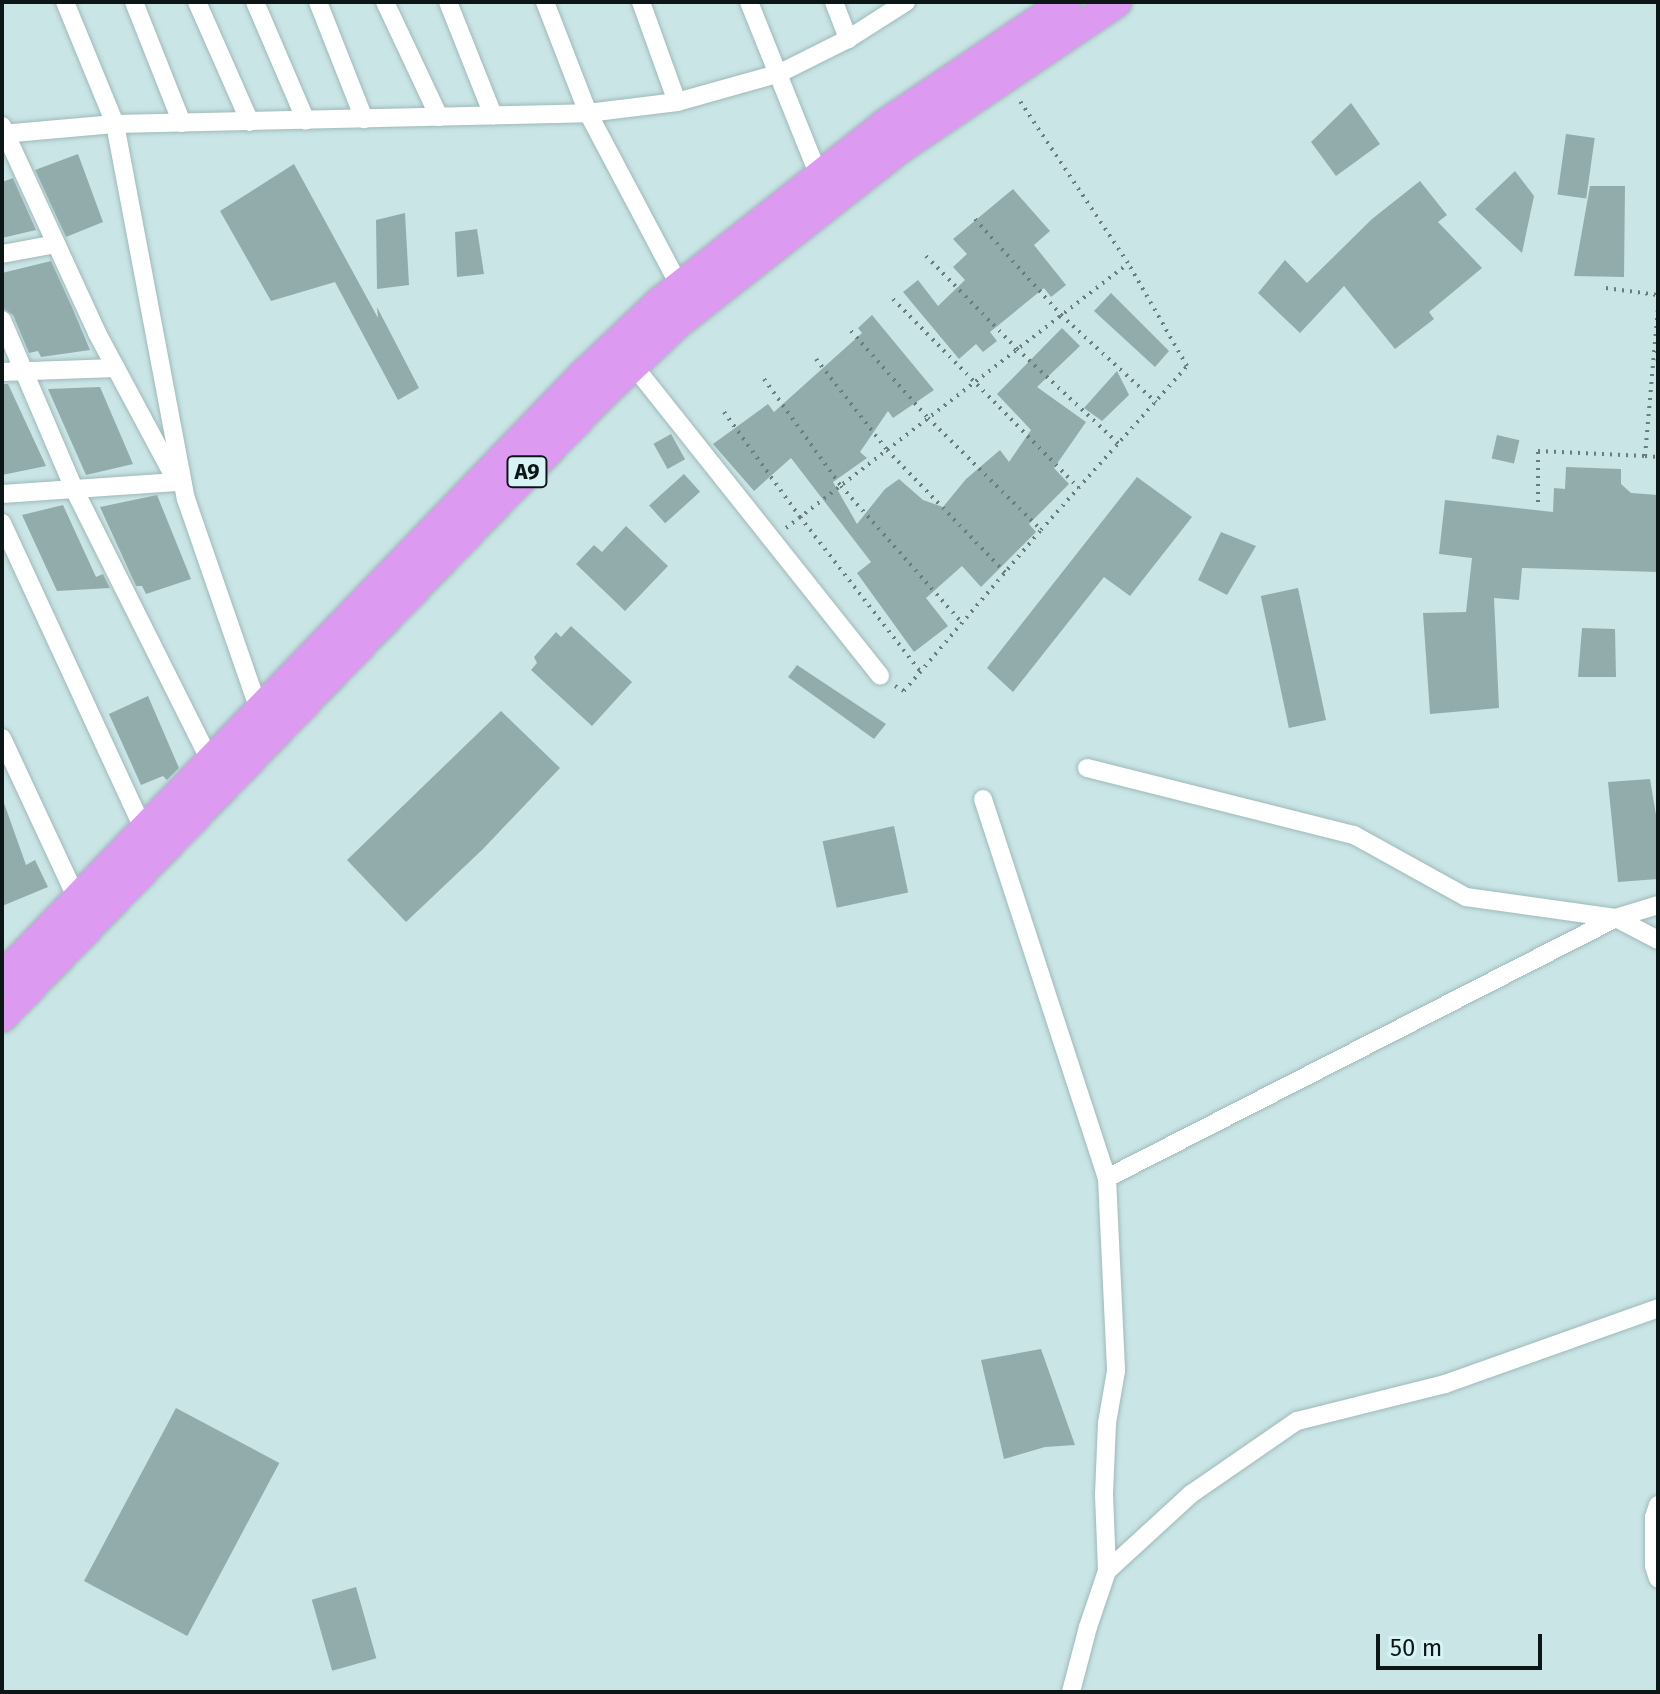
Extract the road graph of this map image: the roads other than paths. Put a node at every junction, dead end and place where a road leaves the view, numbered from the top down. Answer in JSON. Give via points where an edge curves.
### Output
{"nodes":[{"id":1,"x":65,"y":2,"type":"edge"},
{"id":2,"x":134,"y":2,"type":"edge"},
{"id":3,"x":197,"y":2,"type":"edge"},
{"id":4,"x":255,"y":2,"type":"edge"},
{"id":5,"x":318,"y":2,"type":"edge"},
{"id":6,"x":385,"y":2,"type":"edge"},
{"id":7,"x":448,"y":2,"type":"edge"},
{"id":8,"x":545,"y":2,"type":"edge"},
{"id":9,"x":641,"y":2,"type":"edge"},
{"id":10,"x":749,"y":2,"type":"edge"},
{"id":11,"x":834,"y":2,"type":"edge"},
{"id":12,"x":906,"y":2,"type":"edge"},
{"id":13,"x":1117,"y":2,"type":"edge"},
{"id":14,"x":1051,"y":6,"type":"edge"},
{"id":15,"x":848,"y":39,"type":"junction"},
{"id":16,"x":780,"y":73,"type":"junction"},
{"id":17,"x":677,"y":102,"type":"junction"},
{"id":18,"x":588,"y":113,"type":"junction"},
{"id":19,"x":493,"y":115,"type":"junction"},
{"id":20,"x":439,"y":117,"type":"junction"},
{"id":21,"x":364,"y":119,"type":"junction"},
{"id":22,"x":306,"y":121,"type":"junction"},
{"id":23,"x":250,"y":122,"type":"junction"},
{"id":24,"x":182,"y":123,"type":"junction"},
{"id":25,"x":115,"y":124,"type":"junction"},
{"id":26,"x":3,"y":132,"type":"edge"},
{"id":27,"x":819,"y":176,"type":"junction"},
{"id":28,"x":56,"y":244,"type":"junction"},
{"id":29,"x":2,"y":254,"type":"edge"},
{"id":30,"x":679,"y":285,"type":"junction"},
{"id":31,"x":2,"y":320,"type":"edge"},
{"id":32,"x":633,"y":365,"type":"junction"},
{"id":33,"x":116,"y":368,"type":"junction"},
{"id":34,"x":24,"y":371,"type":"junction"},
{"id":35,"x":2,"y":372,"type":"edge"},
{"id":36,"x":75,"y":491,"type":"junction"},
{"id":37,"x":181,"y":491,"type":"junction"},
{"id":38,"x":2,"y":494,"type":"edge"},
{"id":39,"x":2,"y":523,"type":"edge"},
{"id":40,"x":880,"y":676,"type":"road end"},
{"id":41,"x":259,"y":710,"type":"junction"},
{"id":42,"x":2,"y":738,"type":"edge"},
{"id":43,"x":210,"y":761,"type":"junction"},
{"id":44,"x":1087,"y":768,"type":"dead end"},
{"id":45,"x":983,"y":799,"type":"dead end"},
{"id":46,"x":144,"y":830,"type":"junction"},
{"id":47,"x":77,"y":899,"type":"junction"},
{"id":48,"x":1658,"y":905,"type":"edge"},
{"id":49,"x":1616,"y":918,"type":"junction"},
{"id":50,"x":1658,"y":940,"type":"edge"},
{"id":51,"x":2,"y":977,"type":"edge"},
{"id":52,"x":2,"y":1017,"type":"edge"},
{"id":53,"x":1107,"y":1178,"type":"junction"},
{"id":54,"x":1658,"y":1308,"type":"edge"},
{"id":55,"x":1658,"y":1505,"type":"edge"},
{"id":56,"x":1107,"y":1571,"type":"junction"},
{"id":57,"x":1658,"y":1578,"type":"edge"},
{"id":58,"x":1071,"y":1692,"type":"edge"}],
"edges":[{"from":1,"to":25,"type":"street"},
{"from":2,"to":24,"type":"street"},
{"from":3,"to":23,"type":"street"},
{"from":4,"to":22,"type":"street"},
{"from":5,"to":21,"type":"street"},
{"from":6,"to":20,"type":"street"},
{"from":7,"to":19,"type":"street"},
{"from":8,"to":18,"type":"street"},
{"from":9,"to":17,"type":"street"},
{"from":10,"to":16,"type":"street"},
{"from":11,"to":15,"type":"street"},
{"from":12,"to":15,"type":"street"},
{"from":13,"to":32,"type":"highway","number":"A9","via":[[902,147],[696,307]]},
{"from":14,"to":27,"type":"highway","number":"A9"},
{"from":15,"to":16,"type":"street"},
{"from":16,"to":17,"type":"street"},
{"from":16,"to":27,"type":"street"},
{"from":17,"to":18,"type":"street"},
{"from":18,"to":19,"type":"street"},
{"from":18,"to":30,"type":"street"},
{"from":19,"to":20,"type":"street"},
{"from":20,"to":21,"type":"street"},
{"from":21,"to":22,"type":"street"},
{"from":22,"to":23,"type":"street"},
{"from":23,"to":24,"type":"street"},
{"from":24,"to":25,"type":"street"},
{"from":25,"to":26,"type":"street"},
{"from":25,"to":37,"type":"street"},
{"from":26,"to":28,"type":"street"},
{"from":27,"to":30,"type":"highway","number":"A9"},
{"from":28,"to":29,"type":"street"},
{"from":28,"to":33,"type":"street"},
{"from":30,"to":41,"type":"highway","number":"A9","via":[[583,375]]},
{"from":31,"to":34,"type":"street"},
{"from":32,"to":40,"type":"street"},
{"from":32,"to":52,"type":"highway","number":"A9"},
{"from":33,"to":34,"type":"street"},
{"from":33,"to":37,"type":"street"},
{"from":34,"to":35,"type":"street"},
{"from":34,"to":36,"type":"street"},
{"from":36,"to":37,"type":"street"},
{"from":36,"to":38,"type":"street"},
{"from":36,"to":43,"type":"street"},
{"from":37,"to":41,"type":"street"},
{"from":39,"to":46,"type":"street"},
{"from":41,"to":43,"type":"highway","number":"A9"},
{"from":42,"to":47,"type":"street"},
{"from":43,"to":46,"type":"highway","number":"A9"},
{"from":44,"to":49,"type":"street","via":[[1354,835],[1466,897]]},
{"from":45,"to":53,"type":"street"},
{"from":46,"to":47,"type":"highway","number":"A9"},
{"from":47,"to":51,"type":"highway","number":"A9"},
{"from":48,"to":49,"type":"street"},
{"from":49,"to":50,"type":"street"},
{"from":49,"to":53,"type":"street"},
{"from":53,"to":56,"type":"street","via":[[1116,1371],[1107,1423]]},
{"from":54,"to":56,"type":"street","via":[[1445,1384],[1297,1421],[1191,1494]]},
{"from":55,"to":57,"type":"street"},
{"from":56,"to":58,"type":"street"}]}
